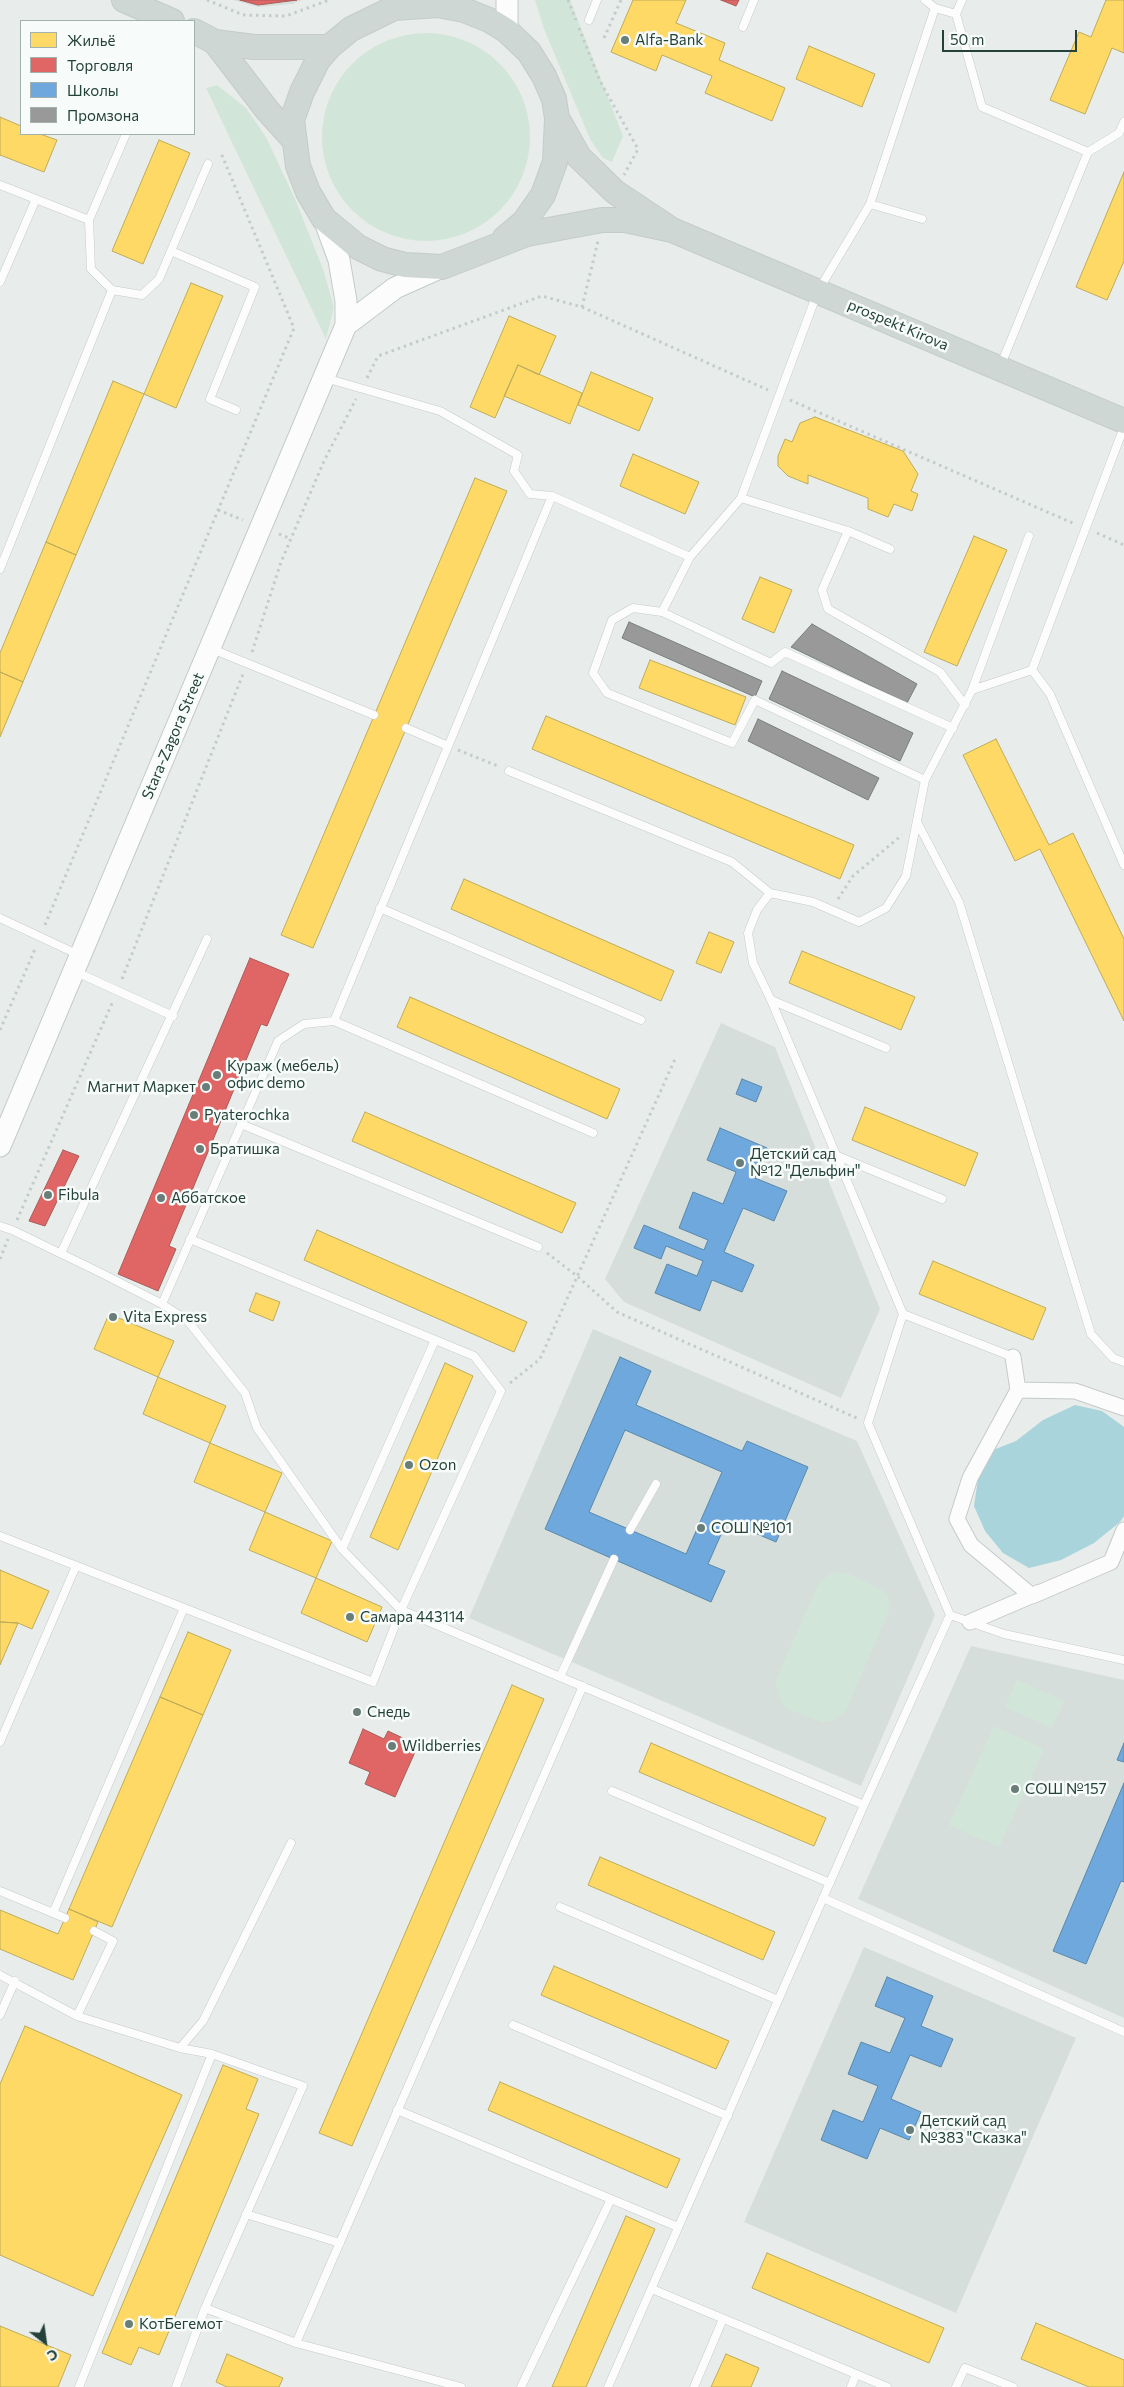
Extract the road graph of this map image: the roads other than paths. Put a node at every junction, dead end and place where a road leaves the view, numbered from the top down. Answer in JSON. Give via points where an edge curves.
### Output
{"nodes":[{"id":1,"x":124,"y":0,"type":"edge"},
{"id":2,"x":507,"y":0,"type":"edge"},
{"id":3,"x":598,"y":0,"type":"edge"},
{"id":4,"x":754,"y":0,"type":"edge"},
{"id":5,"x":925,"y":0,"type":"edge"},
{"id":6,"x":962,"y":0,"type":"edge"},
{"id":7,"x":418,"y":3,"type":"edge"},
{"id":8,"x":935,"y":8,"type":"junction"},
{"id":9,"x":956,"y":14,"type":"junction"},
{"id":10,"x":170,"y":20,"type":"edge"},
{"id":11,"x":589,"y":20,"type":"dead end"},
{"id":12,"x":743,"y":27,"type":"dead end"},
{"id":13,"x":195,"y":32,"type":"edge"},
{"id":14,"x":507,"y":32,"type":"junction"},
{"id":15,"x":215,"y":42,"type":"junction"},
{"id":16,"x":329,"y":47,"type":"junction"},
{"id":17,"x":557,"y":118,"type":"junction"},
{"id":18,"x":1124,"y":122,"type":"edge"},
{"id":19,"x":1122,"y":134,"type":"edge"},
{"id":20,"x":126,"y":135,"type":"edge"},
{"id":21,"x":294,"y":140,"type":"junction"},
{"id":22,"x":1088,"y":152,"type":"junction"},
{"id":23,"x":208,"y":164,"type":"dead end"},
{"id":24,"x":0,"y":185,"type":"edge"},
{"id":25,"x":36,"y":199,"type":"junction"},
{"id":26,"x":870,"y":204,"type":"junction"},
{"id":27,"x":324,"y":219,"type":"junction"},
{"id":28,"x":89,"y":220,"type":"junction"},
{"id":29,"x":922,"y":220,"type":"dead end"},
{"id":30,"x":672,"y":230,"type":"junction"},
{"id":31,"x":492,"y":249,"type":"junction"},
{"id":32,"x":171,"y":251,"type":"junction"},
{"id":33,"x":442,"y":266,"type":"junction"},
{"id":34,"x":0,"y":282,"type":"edge"},
{"id":35,"x":112,"y":290,"type":"junction"},
{"id":36,"x":818,"y":291,"type":"junction"},
{"id":37,"x":346,"y":325,"type":"junction"},
{"id":38,"x":1000,"y":368,"type":"junction"},
{"id":39,"x":324,"y":378,"type":"junction"},
{"id":40,"x":236,"y":410,"type":"dead end"},
{"id":41,"x":1124,"y":421,"type":"edge"},
{"id":42,"x":1124,"y":427,"type":"edge"},
{"id":43,"x":552,"y":496,"type":"junction"},
{"id":44,"x":741,"y":498,"type":"junction"},
{"id":45,"x":848,"y":531,"type":"junction"},
{"id":46,"x":1029,"y":536,"type":"dead end"},
{"id":47,"x":890,"y":549,"type":"dead end"},
{"id":48,"x":690,"y":557,"type":"junction"},
{"id":49,"x":0,"y":569,"type":"edge"},
{"id":50,"x":662,"y":612,"type":"junction"},
{"id":51,"x":210,"y":648,"type":"junction"},
{"id":52,"x":1032,"y":670,"type":"junction"},
{"id":53,"x":972,"y":690,"type":"junction"},
{"id":54,"x":965,"y":705,"type":"junction"},
{"id":55,"x":374,"y":715,"type":"dead end"},
{"id":56,"x":406,"y":728,"type":"dead end"},
{"id":57,"x":953,"y":728,"type":"junction"},
{"id":58,"x":448,"y":746,"type":"junction"},
{"id":59,"x":509,"y":771,"type":"road end"},
{"id":60,"x":925,"y":780,"type":"junction"},
{"id":61,"x":917,"y":822,"type":"junction"},
{"id":62,"x":1124,"y":865,"type":"edge"},
{"id":63,"x":770,"y":893,"type":"junction"},
{"id":64,"x":380,"y":908,"type":"junction"},
{"id":65,"x":0,"y":918,"type":"edge"},
{"id":66,"x":207,"y":939,"type":"dead end"},
{"id":67,"x":76,"y":963,"type":"junction"},
{"id":68,"x":771,"y":1000,"type":"junction"},
{"id":69,"x":173,"y":1016,"type":"junction"},
{"id":70,"x":641,"y":1020,"type":"dead end"},
{"id":71,"x":334,"y":1021,"type":"junction"},
{"id":72,"x":886,"y":1048,"type":"dead end"},
{"id":73,"x":241,"y":1124,"type":"junction"},
{"id":74,"x":593,"y":1133,"type":"dead end"},
{"id":75,"x":0,"y":1146,"type":"edge"},
{"id":76,"x":835,"y":1155,"type":"junction"},
{"id":77,"x":942,"y":1200,"type":"dead end"},
{"id":78,"x":0,"y":1226,"type":"edge"},
{"id":79,"x":190,"y":1239,"type":"junction"},
{"id":80,"x":538,"y":1247,"type":"road end"},
{"id":81,"x":61,"y":1253,"type":"junction"},
{"id":82,"x":162,"y":1304,"type":"junction"},
{"id":83,"x":903,"y":1314,"type":"junction"},
{"id":84,"x":435,"y":1340,"type":"junction"},
{"id":85,"x":1013,"y":1357,"type":"joint"},
{"id":86,"x":1124,"y":1362,"type":"edge"},
{"id":87,"x":1018,"y":1390,"type":"junction"},
{"id":88,"x":1124,"y":1408,"type":"edge"},
{"id":89,"x":656,"y":1484,"type":"dead end"},
{"id":90,"x":630,"y":1530,"type":"dead end"},
{"id":91,"x":1124,"y":1530,"type":"edge"},
{"id":92,"x":0,"y":1536,"type":"edge"},
{"id":93,"x":342,"y":1549,"type":"junction"},
{"id":94,"x":614,"y":1559,"type":"dead end"},
{"id":95,"x":76,"y":1566,"type":"junction"},
{"id":96,"x":1032,"y":1596,"type":"junction"},
{"id":97,"x":184,"y":1608,"type":"junction"},
{"id":98,"x":401,"y":1610,"type":"junction"},
{"id":99,"x":950,"y":1615,"type":"junction"},
{"id":100,"x":970,"y":1622,"type":"junction"},
{"id":101,"x":1124,"y":1660,"type":"edge"},
{"id":102,"x":560,"y":1677,"type":"junction"},
{"id":103,"x":582,"y":1686,"type":"junction"},
{"id":104,"x":0,"y":1742,"type":"edge"},
{"id":105,"x":612,"y":1791,"type":"dead end"},
{"id":106,"x":864,"y":1805,"type":"junction"},
{"id":107,"x":291,"y":1843,"type":"dead end"},
{"id":108,"x":830,"y":1883,"type":"junction"},
{"id":109,"x":0,"y":1891,"type":"edge"},
{"id":110,"x":824,"y":1898,"type":"junction"},
{"id":111,"x":560,"y":1907,"type":"dead end"},
{"id":112,"x":53,"y":1913,"type":"junction"},
{"id":113,"x":65,"y":1918,"type":"dead end"},
{"id":114,"x":94,"y":1931,"type":"dead end"},
{"id":115,"x":0,"y":1975,"type":"edge"},
{"id":116,"x":15,"y":1981,"type":"junction"},
{"id":117,"x":778,"y":2000,"type":"junction"},
{"id":118,"x":0,"y":2015,"type":"edge"},
{"id":119,"x":77,"y":2016,"type":"junction"},
{"id":120,"x":513,"y":2025,"type":"dead end"},
{"id":121,"x":1124,"y":2032,"type":"edge"},
{"id":122,"x":180,"y":2048,"type":"junction"},
{"id":123,"x":212,"y":2054,"type":"junction"},
{"id":124,"x":397,"y":2110,"type":"junction"},
{"id":125,"x":728,"y":2116,"type":"junction"},
{"id":126,"x":612,"y":2199,"type":"junction"},
{"id":127,"x":246,"y":2214,"type":"junction"},
{"id":128,"x":678,"y":2227,"type":"junction"},
{"id":129,"x":340,"y":2243,"type":"junction"},
{"id":130,"x":652,"y":2289,"type":"junction"},
{"id":131,"x":205,"y":2308,"type":"junction"},
{"id":132,"x":723,"y":2318,"type":"junction"},
{"id":133,"x":296,"y":2343,"type":"junction"},
{"id":134,"x":856,"y":2374,"type":"junction"},
{"id":135,"x":79,"y":2387,"type":"edge"},
{"id":136,"x":176,"y":2387,"type":"edge"},
{"id":137,"x":460,"y":2387,"type":"edge"},
{"id":138,"x":521,"y":2387,"type":"edge"},
{"id":139,"x":608,"y":2387,"type":"edge"},
{"id":140,"x":694,"y":2387,"type":"edge"},
{"id":141,"x":851,"y":2387,"type":"edge"},
{"id":142,"x":887,"y":2387,"type":"edge"},
{"id":143,"x":956,"y":2387,"type":"edge"},
{"id":144,"x":1013,"y":2387,"type":"edge"}],
"edges":[{"from":1,"to":10,"type":"main road"},
{"from":2,"to":14,"type":"main road"},
{"from":3,"to":11,"type":"lane"},
{"from":4,"to":12,"type":"lane"},
{"from":5,"to":8,"type":"lane"},
{"from":6,"to":9,"type":"lane"},
{"from":7,"to":14,"type":"main road","via":[[464,10]]},
{"from":7,"to":16,"type":"main road","via":[[374,16]]},
{"from":8,"to":9,"type":"lane"},
{"from":8,"to":26,"type":"lane"},
{"from":9,"to":22,"type":"lane","via":[[982,108]]},
{"from":13,"to":15,"type":"main road"},
{"from":14,"to":17,"type":"main road","via":[[529,52],[544,76],[554,99]]},
{"from":15,"to":16,"type":"main road","via":[[254,47]]},
{"from":15,"to":21,"type":"main road"},
{"from":16,"to":21,"type":"main road","via":[[318,60],[302,92],[292,120]]},
{"from":17,"to":30,"type":"main road","via":[[579,157],[615,192]]},
{"from":17,"to":31,"type":"main road","via":[[555,162],[544,195],[524,222]]},
{"from":18,"to":19,"type":"lane"},
{"from":19,"to":22,"type":"lane"},
{"from":20,"to":28,"type":"lane"},
{"from":21,"to":27,"type":"main road","via":[[298,166]]},
{"from":22,"to":38,"type":"lane"},
{"from":23,"to":32,"type":"lane"},
{"from":24,"to":25,"type":"lane"},
{"from":25,"to":28,"type":"lane"},
{"from":25,"to":34,"type":"lane"},
{"from":26,"to":29,"type":"lane"},
{"from":26,"to":36,"type":"lane"},
{"from":27,"to":33,"type":"main road","via":[[358,247],[382,259],[405,265]]},
{"from":27,"to":37,"type":"main road","via":[[339,260],[346,301]]},
{"from":28,"to":35,"type":"lane","via":[[91,269]]},
{"from":30,"to":31,"type":"main road","via":[[625,220],[602,220],[527,234]]},
{"from":30,"to":36,"type":"main road","name":"prospekt Kirova"},
{"from":31,"to":33,"type":"main road"},
{"from":32,"to":35,"type":"lane","via":[[159,280],[142,294]]},
{"from":32,"to":40,"type":"lane","via":[[255,287],[210,400]]},
{"from":33,"to":37,"type":"main road","via":[[395,288]]},
{"from":35,"to":49,"type":"lane"},
{"from":36,"to":38,"type":"main road","name":"prospekt Kirova"},
{"from":36,"to":44,"type":"lane"},
{"from":37,"to":39,"type":"main road","name":"Stara-Zagora Street"},
{"from":38,"to":41,"type":"main road","name":"prospekt Kirova"},
{"from":39,"to":43,"type":"lane","via":[[440,411],[518,455],[514,471],[530,494]]},
{"from":39,"to":51,"type":"main road","name":"Stara-Zagora Street"},
{"from":42,"to":52,"type":"lane"},
{"from":43,"to":48,"type":"lane"},
{"from":43,"to":58,"type":"lane"},
{"from":44,"to":45,"type":"lane"},
{"from":44,"to":48,"type":"lane"},
{"from":45,"to":47,"type":"lane"},
{"from":45,"to":54,"type":"lane","via":[[822,590],[828,610],[940,672]]},
{"from":46,"to":53,"type":"lane"},
{"from":48,"to":50,"type":"lane"},
{"from":50,"to":57,"type":"lane","via":[[771,664],[785,652]]},
{"from":50,"to":60,"type":"lane","via":[[633,608],[612,620],[593,673],[607,692],[732,743],[756,700]]},
{"from":51,"to":55,"type":"lane"},
{"from":51,"to":67,"type":"main road","name":"Stara-Zagora Street"},
{"from":52,"to":53,"type":"lane"},
{"from":52,"to":62,"type":"lane","via":[[1050,694]]},
{"from":53,"to":54,"type":"lane"},
{"from":54,"to":57,"type":"lane"},
{"from":56,"to":58,"type":"lane"},
{"from":57,"to":60,"type":"lane"},
{"from":58,"to":64,"type":"lane"},
{"from":59,"to":63,"type":"lane","via":[[732,862]]},
{"from":60,"to":61,"type":"lane"},
{"from":61,"to":63,"type":"lane","via":[[906,876],[886,908],[859,922],[813,902]]},
{"from":61,"to":86,"type":"lane","via":[[959,902],[1091,1334],[1113,1358]]},
{"from":63,"to":68,"type":"lane","via":[[757,910],[748,933],[753,963]]},
{"from":64,"to":70,"type":"lane"},
{"from":64,"to":71,"type":"lane"},
{"from":65,"to":67,"type":"lane","via":[[40,937]]},
{"from":66,"to":69,"type":"lane"},
{"from":67,"to":69,"type":"lane","via":[[118,990]]},
{"from":67,"to":75,"type":"main road","name":"Stara-Zagora Street"},
{"from":68,"to":72,"type":"lane"},
{"from":68,"to":76,"type":"lane"},
{"from":69,"to":81,"type":"lane"},
{"from":71,"to":73,"type":"lane","via":[[304,1024],[278,1041]]},
{"from":71,"to":74,"type":"lane"},
{"from":73,"to":79,"type":"lane"},
{"from":73,"to":80,"type":"lane"},
{"from":76,"to":77,"type":"lane"},
{"from":76,"to":83,"type":"lane"},
{"from":78,"to":81,"type":"lane"},
{"from":79,"to":82,"type":"lane"},
{"from":79,"to":84,"type":"lane"},
{"from":81,"to":82,"type":"lane"},
{"from":82,"to":93,"type":"lane","via":[[188,1320],[245,1393],[256,1428]]},
{"from":83,"to":85,"type":"lane"},
{"from":83,"to":99,"type":"lane","via":[[868,1423]]},
{"from":84,"to":93,"type":"lane"},
{"from":84,"to":98,"type":"lane","via":[[474,1356],[501,1391]]},
{"from":85,"to":87,"type":"street"},
{"from":87,"to":88,"type":"street","via":[[1075,1391]]},
{"from":87,"to":96,"type":"street","via":[[970,1478],[957,1519],[971,1545]]},
{"from":89,"to":90,"type":"lane"},
{"from":91,"to":96,"type":"street","via":[[1111,1562]]},
{"from":92,"to":95,"type":"lane"},
{"from":93,"to":98,"type":"lane"},
{"from":94,"to":102,"type":"lane"},
{"from":95,"to":97,"type":"lane"},
{"from":95,"to":104,"type":"lane"},
{"from":96,"to":100,"type":"street"},
{"from":97,"to":98,"type":"lane","via":[[372,1682]]},
{"from":97,"to":112,"type":"lane"},
{"from":98,"to":102,"type":"lane"},
{"from":99,"to":100,"type":"lane"},
{"from":99,"to":106,"type":"lane"},
{"from":100,"to":101,"type":"lane","via":[[1004,1634]]},
{"from":102,"to":103,"type":"lane"},
{"from":103,"to":106,"type":"lane"},
{"from":103,"to":124,"type":"lane"},
{"from":105,"to":108,"type":"lane"},
{"from":106,"to":108,"type":"lane"},
{"from":107,"to":122,"type":"lane","via":[[203,2022]]},
{"from":108,"to":110,"type":"lane"},
{"from":109,"to":112,"type":"lane"},
{"from":110,"to":117,"type":"lane"},
{"from":110,"to":121,"type":"lane"},
{"from":111,"to":117,"type":"lane"},
{"from":112,"to":113,"type":"lane"},
{"from":114,"to":119,"type":"lane","via":[[113,1941]]},
{"from":115,"to":116,"type":"lane"},
{"from":116,"to":118,"type":"lane"},
{"from":116,"to":119,"type":"lane"},
{"from":117,"to":125,"type":"lane"},
{"from":119,"to":122,"type":"lane"},
{"from":120,"to":125,"type":"lane"},
{"from":122,"to":123,"type":"lane"},
{"from":123,"to":127,"type":"lane","via":[[303,2086]]},
{"from":123,"to":135,"type":"lane"},
{"from":124,"to":126,"type":"lane"},
{"from":124,"to":129,"type":"lane"},
{"from":125,"to":128,"type":"lane"},
{"from":126,"to":128,"type":"lane"},
{"from":126,"to":138,"type":"lane"},
{"from":127,"to":129,"type":"lane"},
{"from":127,"to":131,"type":"lane"},
{"from":128,"to":130,"type":"lane"},
{"from":129,"to":133,"type":"lane"},
{"from":130,"to":132,"type":"lane"},
{"from":130,"to":139,"type":"lane"},
{"from":131,"to":133,"type":"lane"},
{"from":131,"to":136,"type":"lane"},
{"from":132,"to":134,"type":"lane"},
{"from":132,"to":140,"type":"lane"},
{"from":133,"to":137,"type":"lane"},
{"from":134,"to":141,"type":"lane"},
{"from":134,"to":142,"type":"lane"},
{"from":143,"to":144,"type":"lane","via":[[966,2368]]}]}
